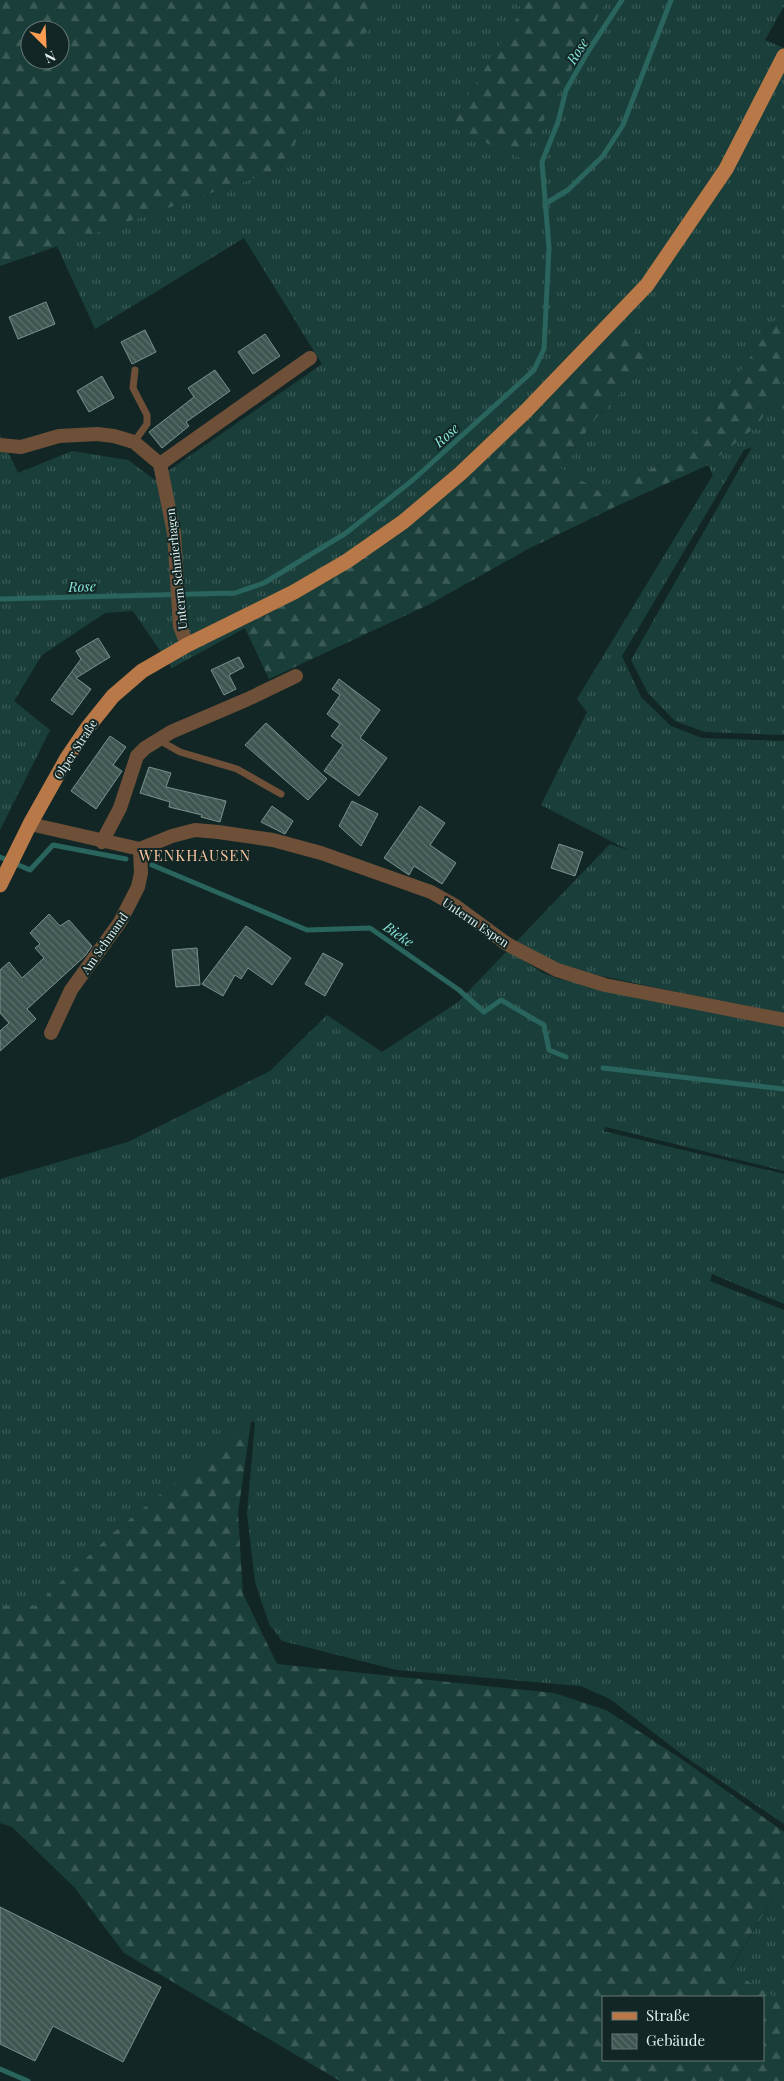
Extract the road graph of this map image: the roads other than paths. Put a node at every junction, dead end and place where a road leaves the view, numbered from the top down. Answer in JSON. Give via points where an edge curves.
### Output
{"nodes":[{"id":1,"x":784,"y":56,"type":"edge"},
{"id":2,"x":310,"y":358,"type":"dead end"},
{"id":3,"x":135,"y":370,"type":"dead end"},
{"id":4,"x":134,"y":442,"type":"junction"},
{"id":5,"x":0,"y":445,"type":"edge"},
{"id":6,"x":160,"y":464,"type":"junction"},
{"id":7,"x":187,"y":645,"type":"junction"},
{"id":8,"x":296,"y":676,"type":"dead end"},
{"id":9,"x":157,"y":739,"type":"junction"},
{"id":10,"x":281,"y":794,"type":"dead end"},
{"id":11,"x":30,"y":824,"type":"junction"},
{"id":12,"x":102,"y":842,"type":"junction"},
{"id":13,"x":140,"y":849,"type":"junction"},
{"id":14,"x":1,"y":882,"type":"edge"},
{"id":15,"x":784,"y":1020,"type":"edge"},
{"id":16,"x":51,"y":1033,"type":"dead end"}],
"edges":[{"from":1,"to":7,"type":"main road","name":"Olper Straße","via":[[726,169],[647,285],[525,412],[462,473],[403,522],[294,592]]},
{"from":2,"to":6,"type":"street"},
{"from":3,"to":4,"type":"lane","via":[[133,388],[148,414],[147,424]]},
{"from":4,"to":5,"type":"street","via":[[97,434],[59,436],[32,445]]},
{"from":4,"to":6,"type":"street"},
{"from":6,"to":7,"type":"street","name":"Unterm Schmierhagen","via":[[177,558],[180,626]]},
{"from":7,"to":11,"type":"main road","name":"Olper Straße","via":[[142,671],[112,696],[67,758]]},
{"from":8,"to":9,"type":"street"},
{"from":9,"to":10,"type":"lane","via":[[180,752],[237,769]]},
{"from":9,"to":12,"type":"street","via":[[137,756],[120,808]]},
{"from":11,"to":12,"type":"street"},
{"from":11,"to":14,"type":"main road","name":"Olper Straße"},
{"from":12,"to":13,"type":"street"},
{"from":13,"to":15,"type":"street","name":"Unterm Espen","via":[[195,830],[273,840],[431,892],[507,944],[557,970],[605,985]]},
{"from":13,"to":16,"type":"street","name":"Am Schmand","via":[[141,873],[136,893],[120,922],[71,990]]}]}
